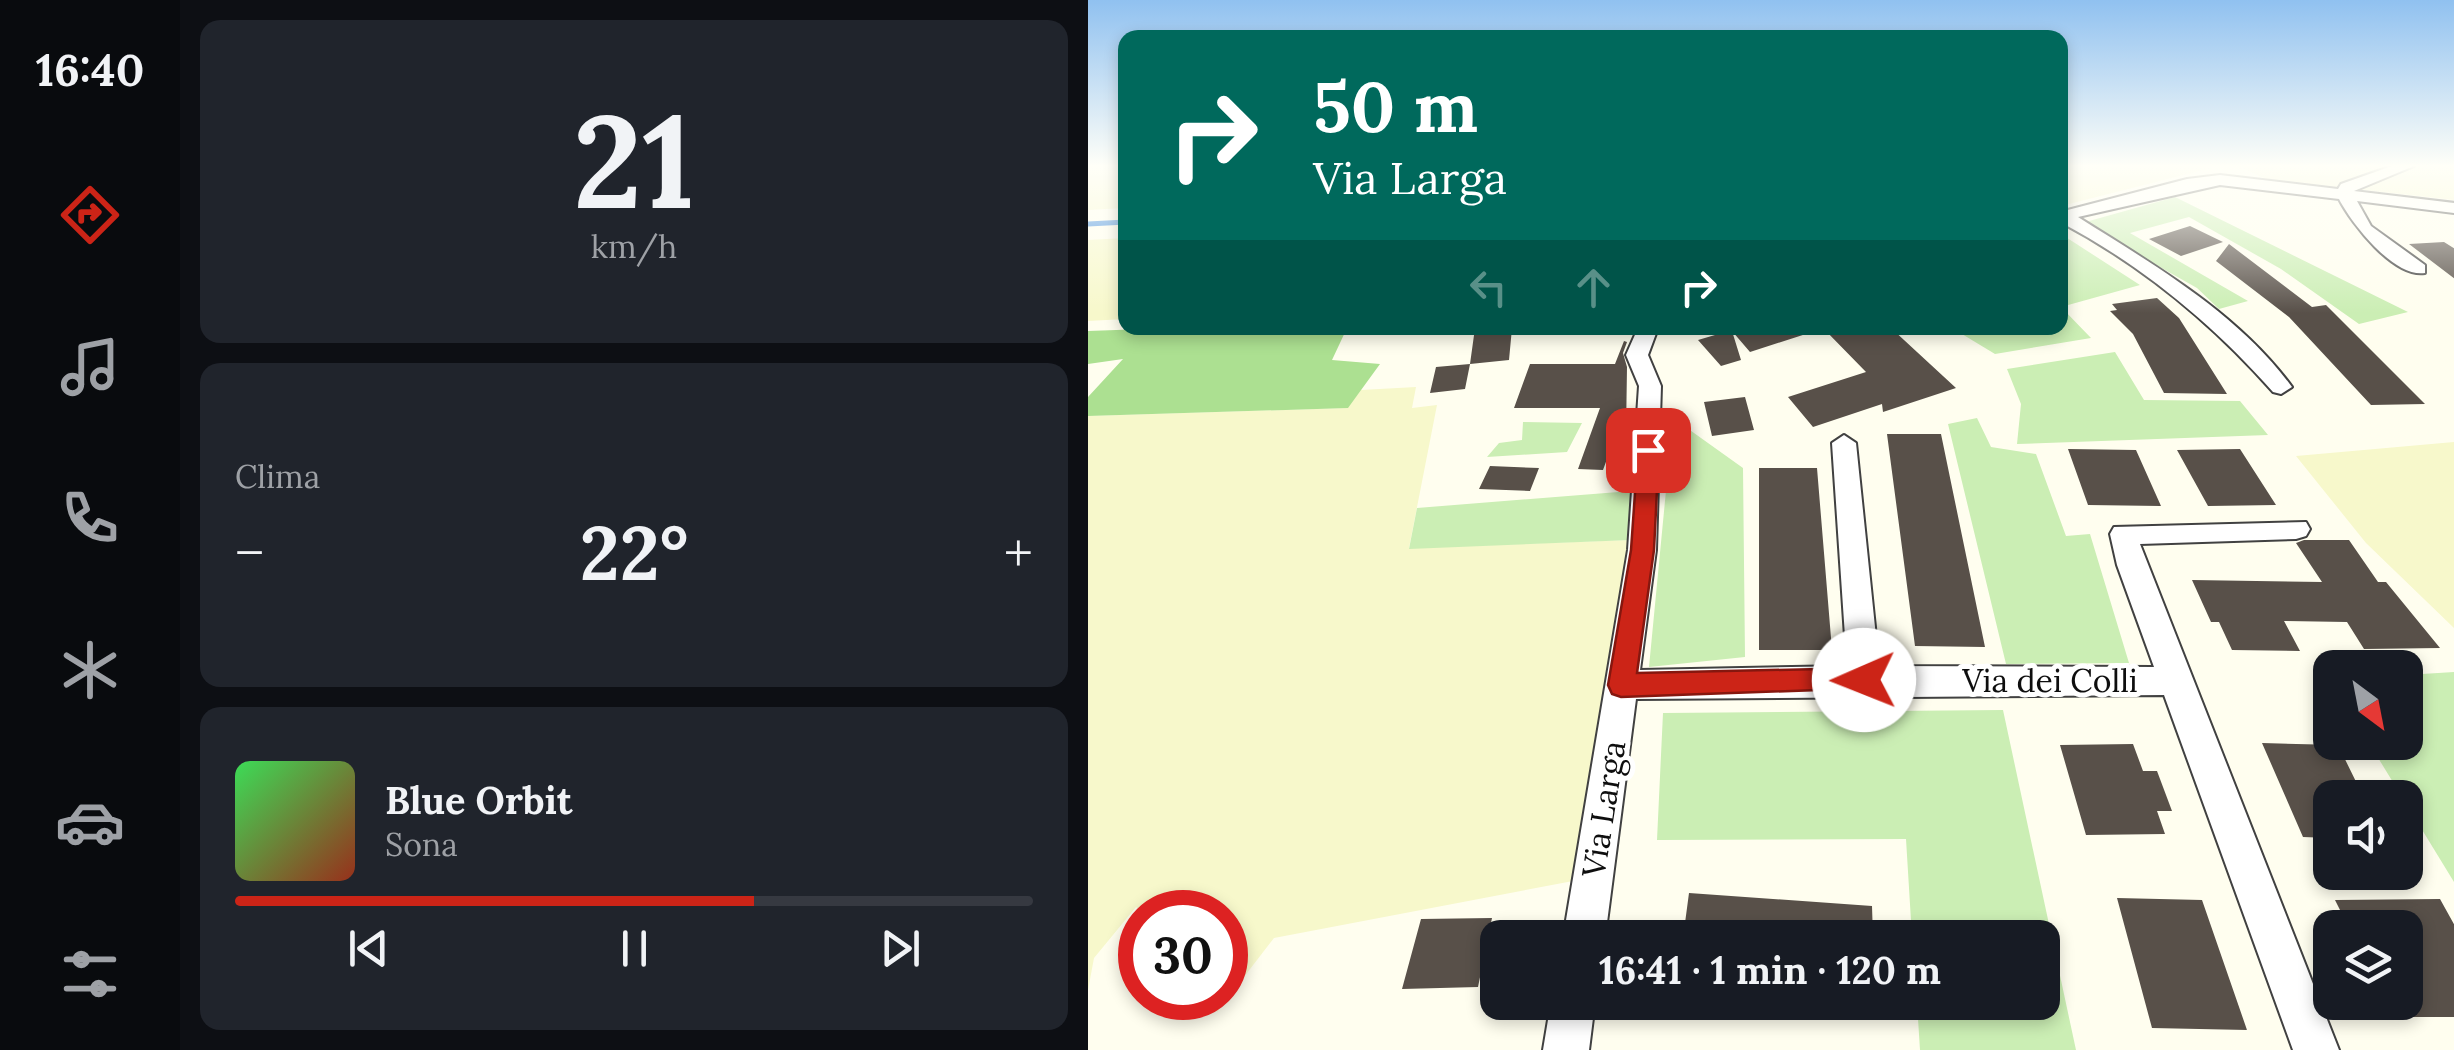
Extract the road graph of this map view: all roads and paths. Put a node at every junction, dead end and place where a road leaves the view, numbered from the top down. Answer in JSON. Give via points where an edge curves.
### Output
{"nodes":[{"id":1,"x":2356,"y":215,"type":"edge"},
{"id":2,"x":2068,"y":221,"type":"edge"},
{"id":3,"x":2418,"y":269,"type":"dead end"},
{"id":4,"x":1642,"y":335,"type":"edge"},
{"id":5,"x":2280,"y":387,"type":"dead end"},
{"id":6,"x":1844,"y":442,"type":"dead end"},
{"id":7,"x":2296,"y":530,"type":"dead end"},
{"id":8,"x":1864,"y":680,"type":"junction"},
{"id":9,"x":2175,"y":682,"type":"junction"},
{"id":10,"x":1621,"y":685,"type":"junction"},
{"id":11,"x":1587,"y":920,"type":"edge"},
{"id":12,"x":1571,"y":1020,"type":"edge"},
{"id":13,"x":1566,"y":1050,"type":"edge"},
{"id":14,"x":2316,"y":1050,"type":"edge"}],
"edges":[{"from":1,"to":3,"type":"street","via":[[2364,229]]},
{"from":2,"to":5,"type":"street","via":[[2180,288],[2230,329]]},
{"from":4,"to":10,"type":"street","name":"Via Larga","via":[[1637,355],[1650,386],[1651,417],[1642,550]]},
{"from":6,"to":8,"type":"street"},
{"from":7,"to":9,"type":"street","name":"Via dei Colli","via":[[2124,534]]},
{"from":8,"to":9,"type":"street","name":"Via dei Colli"},
{"from":8,"to":10,"type":"street","name":"Via dei Colli"},
{"from":9,"to":14,"type":"street","name":"Via dei Colli"},
{"from":10,"to":11,"type":"street","name":"Via Larga"},
{"from":12,"to":13,"type":"street"}]}
